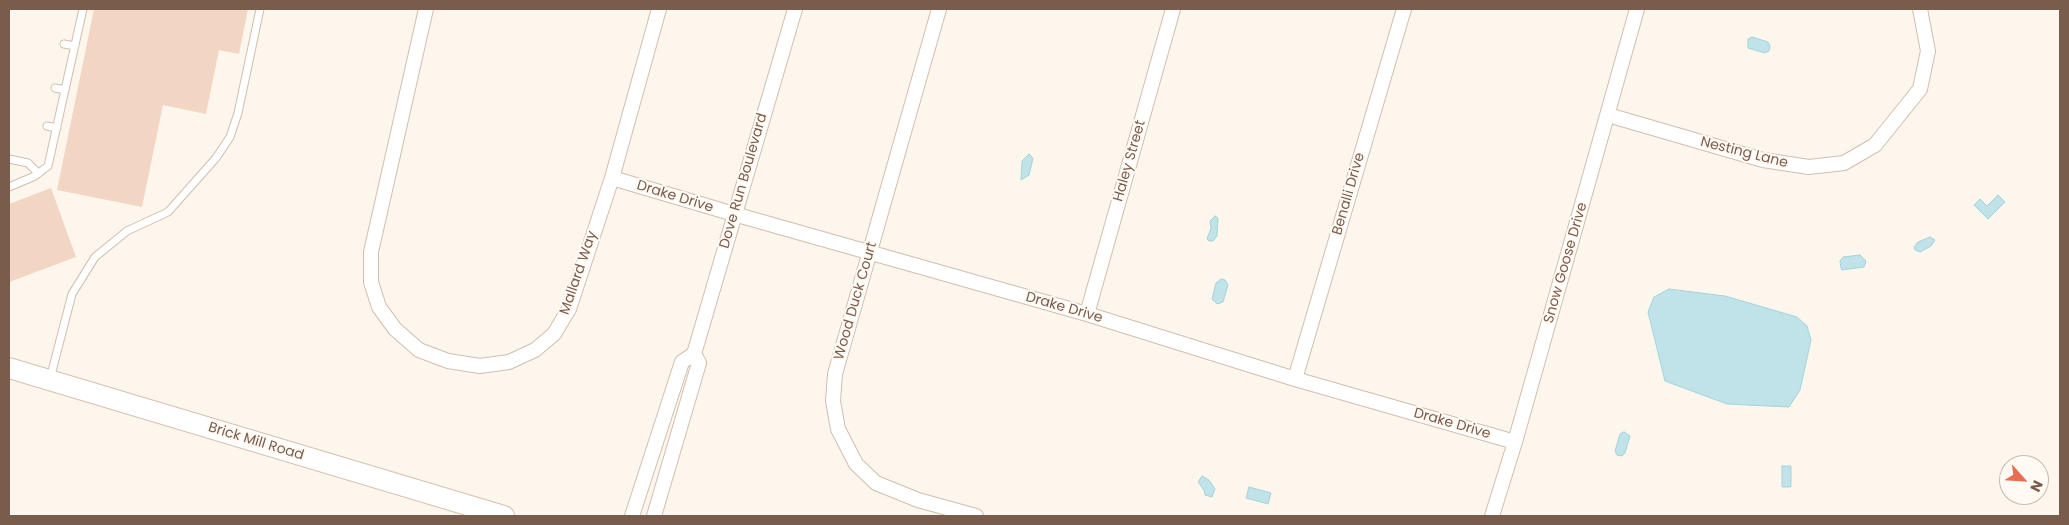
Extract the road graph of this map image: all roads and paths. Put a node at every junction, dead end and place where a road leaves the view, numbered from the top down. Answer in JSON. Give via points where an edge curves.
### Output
{"nodes":[{"id":1,"x":83,"y":9,"type":"edge"},
{"id":2,"x":260,"y":9,"type":"edge"},
{"id":3,"x":426,"y":9,"type":"edge"},
{"id":4,"x":658,"y":9,"type":"edge"},
{"id":5,"x":795,"y":9,"type":"edge"},
{"id":6,"x":938,"y":9,"type":"edge"},
{"id":7,"x":1173,"y":9,"type":"edge"},
{"id":8,"x":1404,"y":9,"type":"edge"},
{"id":9,"x":1637,"y":9,"type":"edge"},
{"id":10,"x":1920,"y":9,"type":"edge"},
{"id":11,"x":64,"y":44,"type":"dead end"},
{"id":12,"x":75,"y":46,"type":"junction"},
{"id":13,"x":55,"y":88,"type":"dead end"},
{"id":14,"x":65,"y":90,"type":"junction"},
{"id":15,"x":1608,"y":115,"type":"junction"},
{"id":16,"x":46,"y":126,"type":"dead end"},
{"id":17,"x":57,"y":128,"type":"junction"},
{"id":18,"x":9,"y":159,"type":"edge"},
{"id":19,"x":38,"y":173,"type":"junction"},
{"id":20,"x":612,"y":178,"type":"junction"},
{"id":21,"x":9,"y":187,"type":"edge"},
{"id":22,"x":734,"y":214,"type":"junction"},
{"id":23,"x":869,"y":252,"type":"junction"},
{"id":24,"x":1087,"y":314,"type":"junction"},
{"id":25,"x":694,"y":354,"type":"junction"},
{"id":26,"x":9,"y":368,"type":"edge"},
{"id":27,"x":1295,"y":379,"type":"junction"},
{"id":28,"x":49,"y":380,"type":"junction"},
{"id":29,"x":1516,"y":442,"type":"junction"},
{"id":30,"x":504,"y":516,"type":"edge"},
{"id":31,"x":632,"y":516,"type":"edge"},
{"id":32,"x":654,"y":516,"type":"edge"},
{"id":33,"x":976,"y":516,"type":"edge"},
{"id":34,"x":1492,"y":516,"type":"edge"}],
"edges":[{"from":1,"to":12,"type":"lane"},
{"from":2,"to":28,"type":"lane","via":[[238,114],[230,137],[216,158],[168,212],[127,231],[95,257],[72,294]]},
{"from":3,"to":20,"type":"street","name":"Mallard Way","via":[[371,252],[371,282],[379,307],[395,329],[419,350],[448,361],[480,366],[509,362],[535,350],[554,334],[570,309]]},
{"from":4,"to":20,"type":"street","name":"Mallard Way"},
{"from":5,"to":22,"type":"street","name":"Dove Run Boulevard"},
{"from":6,"to":23,"type":"street","name":"Wood Duck Court"},
{"from":7,"to":24,"type":"street","name":"Haley Street"},
{"from":8,"to":27,"type":"street","name":"Benalli Drive"},
{"from":9,"to":15,"type":"street","name":"Snow Goose Drive"},
{"from":10,"to":15,"type":"street","name":"Nesting Lane","via":[[1928,51],[1920,89],[1875,145],[1844,163],[1809,167],[1763,160]]},
{"from":11,"to":12,"type":"lane"},
{"from":12,"to":14,"type":"lane"},
{"from":13,"to":14,"type":"lane"},
{"from":14,"to":17,"type":"lane"},
{"from":15,"to":29,"type":"street","name":"Snow Goose Drive"},
{"from":16,"to":17,"type":"lane"},
{"from":17,"to":19,"type":"lane","via":[[48,166]]},
{"from":18,"to":19,"type":"lane","via":[[28,164]]},
{"from":19,"to":21,"type":"lane"},
{"from":20,"to":22,"type":"street","name":"Drake Drive"},
{"from":22,"to":23,"type":"street","name":"Drake Drive"},
{"from":22,"to":25,"type":"street","name":"Dove Run Boulevard"},
{"from":23,"to":24,"type":"street","name":"Drake Drive"},
{"from":23,"to":33,"type":"street","name":"Wood Duck Court","via":[[835,374],[833,401],[838,430],[856,464],[876,482],[918,500]]},
{"from":24,"to":27,"type":"street","name":"Drake Drive"},
{"from":25,"to":31,"type":"street","name":"Dove Run Boulevard","via":[[682,362]]},
{"from":25,"to":32,"type":"street","name":"Dove Run Boulevard","via":[[699,363]]},
{"from":26,"to":28,"type":"street","name":"Brick Mill Road"},
{"from":27,"to":29,"type":"street","name":"Drake Drive"},
{"from":28,"to":30,"type":"street","name":"Brick Mill Road"},
{"from":29,"to":34,"type":"street","name":"Snow Goose Drive"}]}
